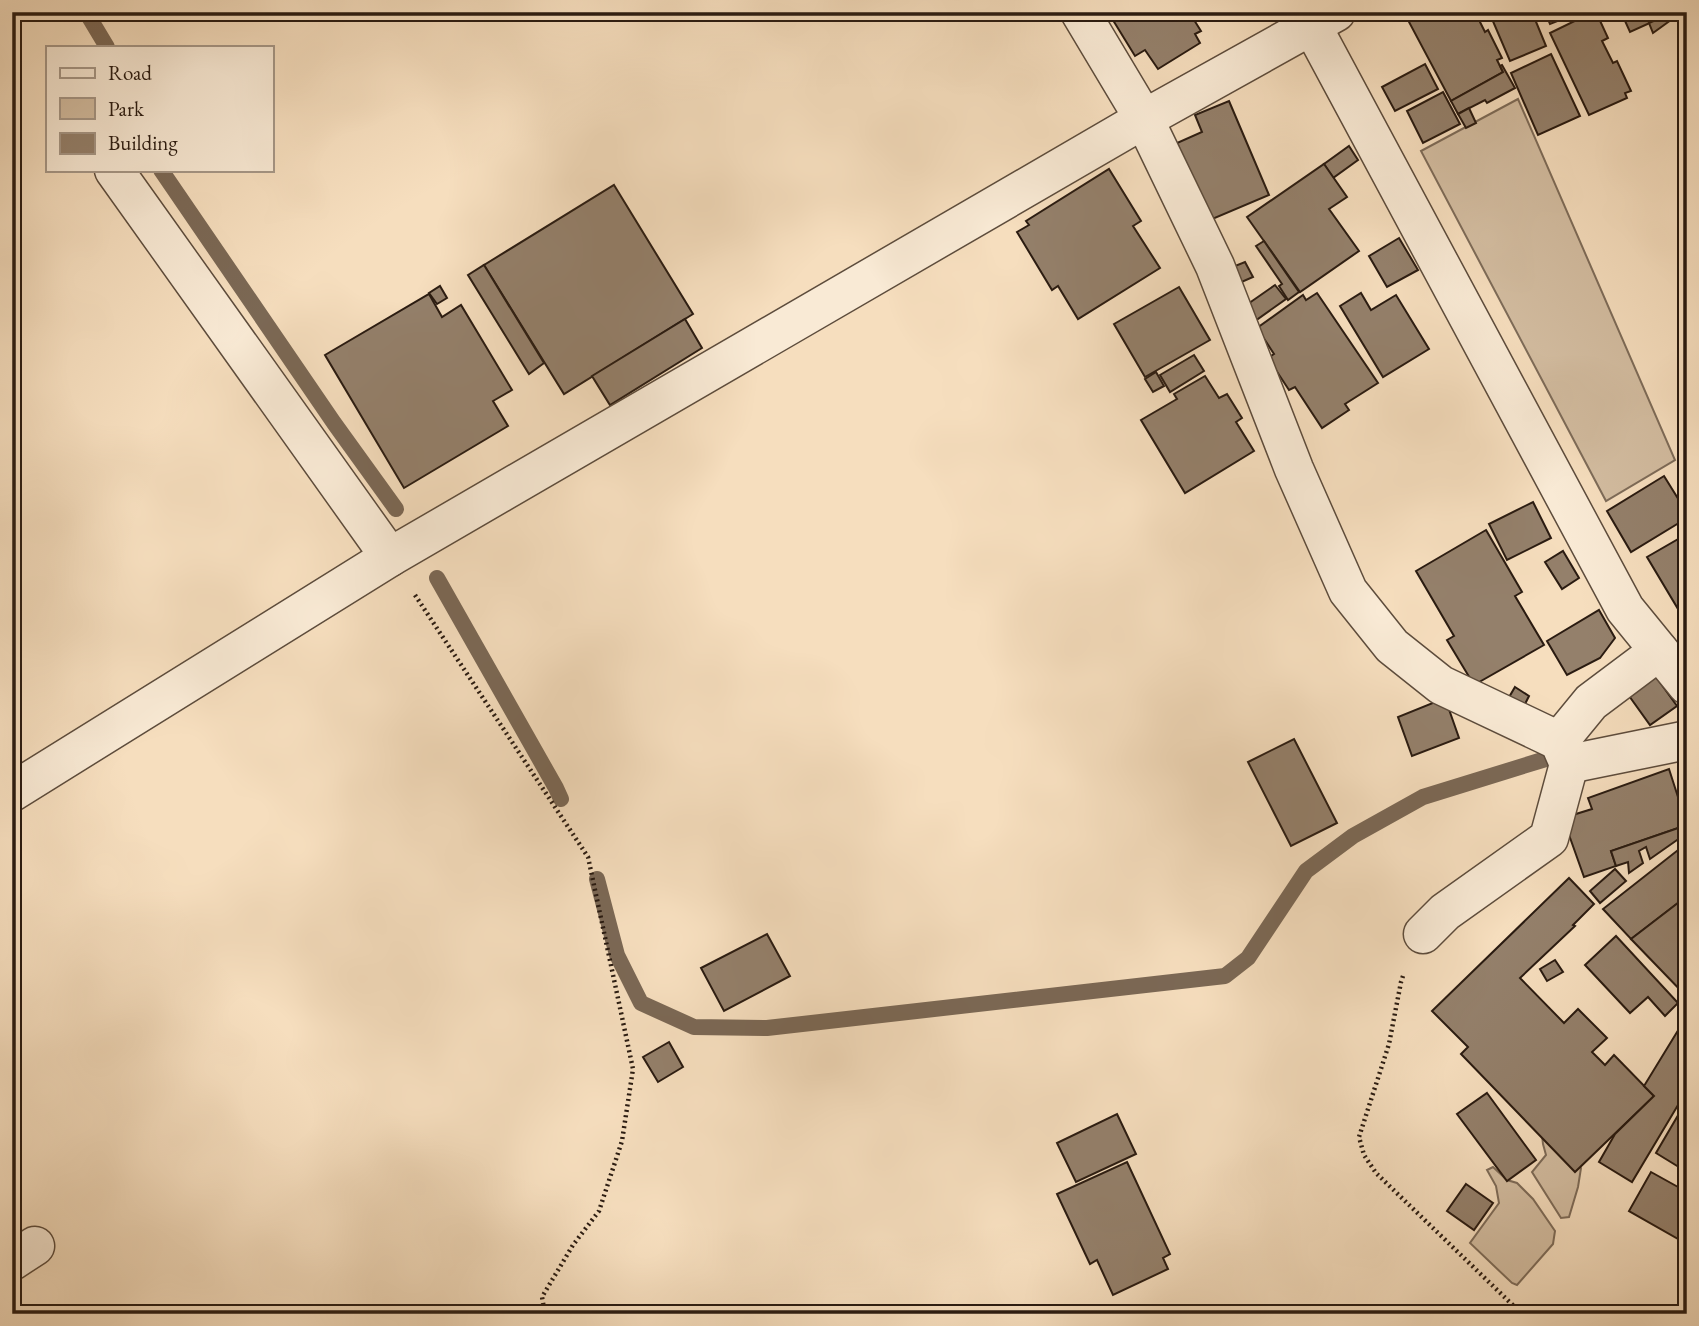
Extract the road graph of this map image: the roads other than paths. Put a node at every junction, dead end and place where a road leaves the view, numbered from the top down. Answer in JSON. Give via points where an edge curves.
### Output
{"nodes":[{"id":1,"x":1080,"y":12,"type":"edge"},
{"id":2,"x":1324,"y":19,"type":"edge"},
{"id":3,"x":1144,"y":119,"type":"junction"},
{"id":4,"x":115,"y":172,"type":"edge"},
{"id":5,"x":390,"y":557,"type":"junction"},
{"id":6,"x":1659,"y":651,"type":"junction"},
{"id":7,"x":1687,"y":685,"type":"edge"},
{"id":8,"x":1687,"y":740,"type":"edge"},
{"id":9,"x":1564,"y":752,"type":"junction"},
{"id":10,"x":12,"y":792,"type":"edge"},
{"id":11,"x":1423,"y":934,"type":"road end"}],
"edges":[{"from":1,"to":3,"type":"street"},
{"from":2,"to":3,"type":"street"},
{"from":2,"to":6,"type":"street","via":[[1625,609]]},
{"from":3,"to":5,"type":"street"},
{"from":3,"to":9,"type":"street","via":[[1215,266],[1294,469],[1348,592],[1392,646],[1441,685]]},
{"from":4,"to":5,"type":"street"},
{"from":5,"to":10,"type":"street"},
{"from":6,"to":7,"type":"street"},
{"from":6,"to":9,"type":"street","via":[[1591,702]]},
{"from":8,"to":9,"type":"street"},
{"from":9,"to":11,"type":"street","via":[[1549,838],[1445,912]]}]}
